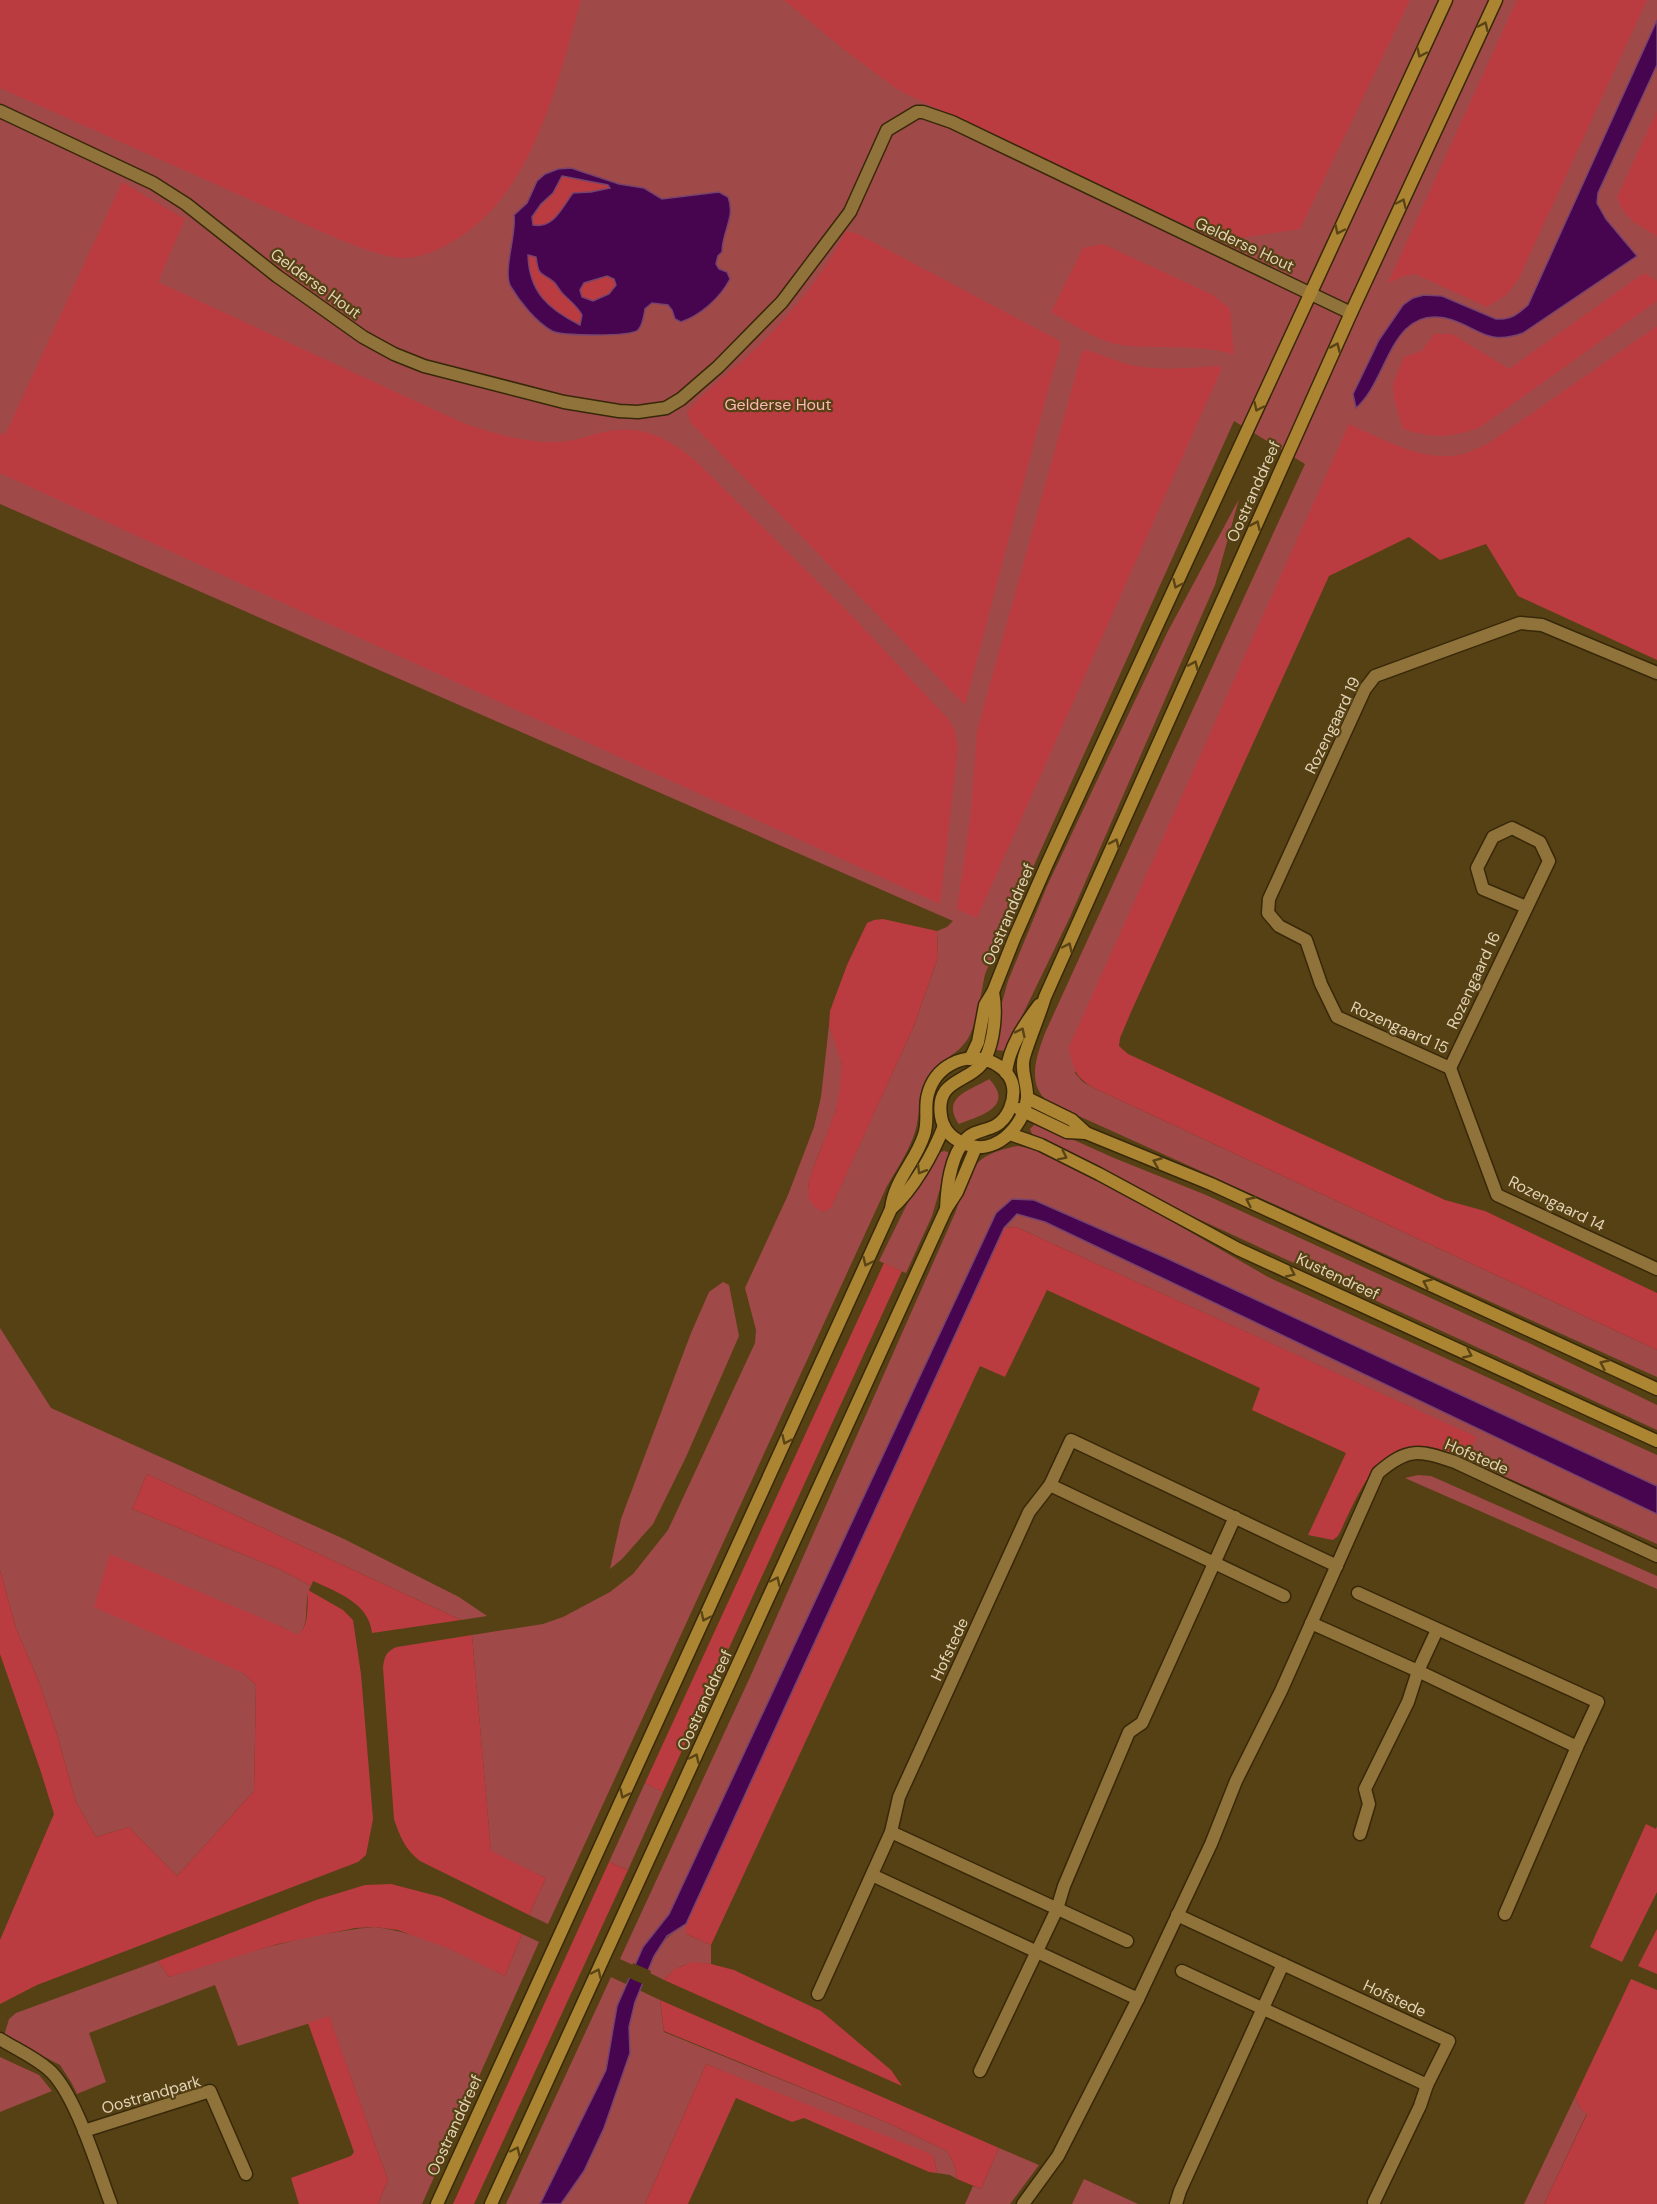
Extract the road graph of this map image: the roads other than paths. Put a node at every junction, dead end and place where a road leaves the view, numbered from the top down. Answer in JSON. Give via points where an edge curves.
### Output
{"nodes":[{"id":1,"x":1446,"y":0,"type":"edge"},
{"id":2,"x":1496,"y":0,"type":"edge"},
{"id":3,"x":0,"y":111,"type":"edge"},
{"id":4,"x":1310,"y":293,"type":"junction"},
{"id":5,"x":1351,"y":313,"type":"junction"},
{"id":6,"x":1657,"y":673,"type":"edge"},
{"id":7,"x":1526,"y":907,"type":"junction"},
{"id":8,"x":1321,"y":984,"type":"joint"},
{"id":9,"x":993,"y":992,"type":"junction"},
{"id":10,"x":1045,"y":997,"type":"junction"},
{"id":11,"x":970,"y":1059,"type":"junction"},
{"id":12,"x":984,"y":1060,"type":"junction"},
{"id":13,"x":1450,"y":1068,"type":"junction"},
{"id":14,"x":1006,"y":1073,"type":"junction"},
{"id":15,"x":1027,"y":1098,"type":"junction"},
{"id":16,"x":1011,"y":1104,"type":"junction"},
{"id":17,"x":1024,"y":1111,"type":"junction"},
{"id":18,"x":944,"y":1126,"type":"junction"},
{"id":19,"x":1086,"y":1133,"type":"junction"},
{"id":20,"x":1010,"y":1134,"type":"junction"},
{"id":21,"x":963,"y":1143,"type":"junction"},
{"id":22,"x":976,"y":1147,"type":"junction"},
{"id":23,"x":891,"y":1209,"type":"junction"},
{"id":24,"x":946,"y":1209,"type":"junction"},
{"id":25,"x":1657,"y":1269,"type":"edge"},
{"id":26,"x":1657,"y":1389,"type":"edge"},
{"id":27,"x":1657,"y":1441,"type":"edge"},
{"id":28,"x":1050,"y":1485,"type":"junction"},
{"id":29,"x":1235,"y":1517,"type":"junction"},
{"id":30,"x":1657,"y":1556,"type":"edge"},
{"id":31,"x":1214,"y":1563,"type":"junction"},
{"id":32,"x":1337,"y":1566,"type":"junction"},
{"id":33,"x":1358,"y":1593,"type":"dead end"},
{"id":34,"x":1284,"y":1596,"type":"dead end"},
{"id":35,"x":1311,"y":1623,"type":"junction"},
{"id":36,"x":1437,"y":1630,"type":"junction"},
{"id":37,"x":1418,"y":1671,"type":"junction"},
{"id":38,"x":1577,"y":1747,"type":"junction"},
{"id":39,"x":891,"y":1832,"type":"junction"},
{"id":40,"x":1360,"y":1834,"type":"dead end"},
{"id":41,"x":872,"y":1875,"type":"junction"},
{"id":42,"x":1057,"y":1909,"type":"junction"},
{"id":43,"x":1177,"y":1914,"type":"junction"},
{"id":44,"x":1505,"y":1914,"type":"dead end"},
{"id":45,"x":1127,"y":1941,"type":"dead end"},
{"id":46,"x":1037,"y":1952,"type":"junction"},
{"id":47,"x":1283,"y":1964,"type":"junction"},
{"id":48,"x":1182,"y":1971,"type":"dead end"},
{"id":49,"x":818,"y":1994,"type":"dead end"},
{"id":50,"x":1138,"y":1999,"type":"junction"},
{"id":51,"x":1262,"y":2008,"type":"junction"},
{"id":52,"x":0,"y":2039,"type":"edge"},
{"id":53,"x":980,"y":2071,"type":"dead end"},
{"id":54,"x":1427,"y":2085,"type":"junction"},
{"id":55,"x":84,"y":2131,"type":"junction"},
{"id":56,"x":246,"y":2174,"type":"dead end"},
{"id":57,"x":1374,"y":2202,"type":"dead end"},
{"id":58,"x":111,"y":2204,"type":"edge"},
{"id":59,"x":436,"y":2204,"type":"edge"},
{"id":60,"x":491,"y":2204,"type":"edge"},
{"id":61,"x":1023,"y":2204,"type":"edge"},
{"id":62,"x":1176,"y":2204,"type":"edge"}],
"edges":[{"from":1,"to":4,"type":"main road","name":"Oostranddreef","one_way":true},
{"from":5,"to":2,"type":"main road","name":"Oostranddreef","one_way":true},
{"from":3,"to":4,"type":"street","name":"Gelderse Hout","via":[[153,183],[363,338],[394,354],[424,366],[532,394],[619,411],[666,408],[718,367],[782,302],[850,212],[887,130],[917,112],[952,122]]},
{"from":4,"to":5,"type":"street","name":"Gelderse Hout"},
{"from":4,"to":9,"type":"main road","name":"Oostranddreef","one_way":true,"via":[[1047,864]]},
{"from":10,"to":5,"type":"main road","name":"Oostranddreef","one_way":true},
{"from":6,"to":8,"type":"street","name":"Rozengaard 19","via":[[1542,625],[1520,623],[1375,676],[1365,689],[1269,899],[1268,913],[1279,926],[1306,940]]},
{"from":7,"to":7,"type":"street","name":"Rozengaard 16","via":[[1483,889],[1477,868],[1493,837],[1512,828],[1540,842],[1549,861]]},
{"from":7,"to":13,"type":"street","name":"Rozengaard 16"},
{"from":8,"to":13,"type":"street","name":"Rozengaard 15","via":[[1337,1017]]},
{"from":9,"to":11,"type":"main road","name":"Oostranddreef"},
{"from":9,"to":12,"type":"main road","name":"Oostranddreef","via":[[993,1028]]},
{"from":14,"to":10,"type":"main road","name":"Oostranddreef","one_way":true,"via":[[1023,1026]]},
{"from":10,"to":15,"type":"main road","name":"Oostranddreef","via":[[1024,1059]]},
{"from":11,"to":12,"type":"main road"},
{"from":11,"to":23,"type":"main road","name":"Oostranddreef","via":[[954,1063],[937,1075],[928,1093],[921,1143],[892,1195]]},
{"from":12,"to":14,"type":"main road"},
{"from":12,"to":18,"type":"main road","via":[[945,1092],[940,1108]]},
{"from":13,"to":25,"type":"street","name":"Rozengaard 14","via":[[1497,1196]]},
{"from":14,"to":16,"type":"main road","via":[[1013,1086]]},
{"from":15,"to":17,"type":"main road"},
{"from":15,"to":19,"type":"main road","name":"Kustendreef","via":[[1072,1120]]},
{"from":16,"to":17,"type":"main road","name":"Kustendreef"},
{"from":16,"to":21,"type":"main road","via":[[996,1125],[976,1132]]},
{"from":17,"to":19,"type":"main road","name":"Kustendreef","via":[[1067,1132]]},
{"from":17,"to":20,"type":"main road"},
{"from":18,"to":21,"type":"main road"},
{"from":18,"to":23,"type":"main road","name":"Oostranddreef","one_way":true,"via":[[903,1198]]},
{"from":26,"to":19,"type":"main road","name":"Kustendreef","one_way":true,"via":[[1211,1184]]},
{"from":20,"to":22,"type":"main road","via":[[991,1146]]},
{"from":20,"to":27,"type":"main road","name":"Kustendreef","one_way":true,"via":[[1041,1145],[1238,1248]]},
{"from":21,"to":22,"type":"main road"},
{"from":21,"to":24,"type":"main road","name":"Oostranddreef","via":[[950,1177]]},
{"from":22,"to":24,"type":"main road","name":"Oostranddreef"},
{"from":23,"to":59,"type":"main road","name":"Oostranddreef","one_way":true},
{"from":60,"to":24,"type":"main road","name":"Oostranddreef","one_way":true},
{"from":28,"to":29,"type":"street","name":"Hofstede","via":[[1071,1440]]},
{"from":28,"to":31,"type":"street"},
{"from":28,"to":39,"type":"street","name":"Hofstede","via":[[1029,1512],[898,1797]]},
{"from":29,"to":31,"type":"street"},
{"from":29,"to":32,"type":"street","name":"Hofstede"},
{"from":30,"to":32,"type":"street","name":"Hofstede","via":[[1455,1462],[1410,1452],[1378,1473]]},
{"from":31,"to":34,"type":"street"},
{"from":31,"to":42,"type":"street","via":[[1142,1723],[1129,1732]]},
{"from":32,"to":35,"type":"street","name":"Hofstede"},
{"from":33,"to":36,"type":"street"},
{"from":35,"to":37,"type":"street"},
{"from":35,"to":43,"type":"street","name":"Hofstede"},
{"from":36,"to":37,"type":"street"},
{"from":36,"to":38,"type":"street","via":[[1598,1702]]},
{"from":37,"to":38,"type":"street"},
{"from":37,"to":40,"type":"street","via":[[1408,1702],[1365,1789],[1369,1804]]},
{"from":38,"to":44,"type":"street"},
{"from":39,"to":41,"type":"street","name":"Hofstede"},
{"from":39,"to":42,"type":"street"},
{"from":41,"to":46,"type":"street"},
{"from":41,"to":49,"type":"street","name":"Hofstede"},
{"from":42,"to":45,"type":"street"},
{"from":42,"to":46,"type":"street"},
{"from":43,"to":47,"type":"street","name":"Hofstede"},
{"from":43,"to":50,"type":"street","name":"Hofstede"},
{"from":46,"to":50,"type":"street"},
{"from":46,"to":53,"type":"street"},
{"from":47,"to":51,"type":"street"},
{"from":47,"to":54,"type":"street","name":"Hofstede","via":[[1449,2041]]},
{"from":48,"to":51,"type":"street"},
{"from":50,"to":61,"type":"street","name":"Hofstede","via":[[1058,2156]]},
{"from":51,"to":54,"type":"street"},
{"from":51,"to":62,"type":"street"},
{"from":52,"to":55,"type":"street","name":"Oostrandpark","via":[[49,2069],[65,2089]]},
{"from":54,"to":57,"type":"street","name":"Hofstede"},
{"from":55,"to":56,"type":"street","name":"Oostrandpark","via":[[210,2091]]},
{"from":55,"to":58,"type":"street","name":"Oostrandpark"}]}
